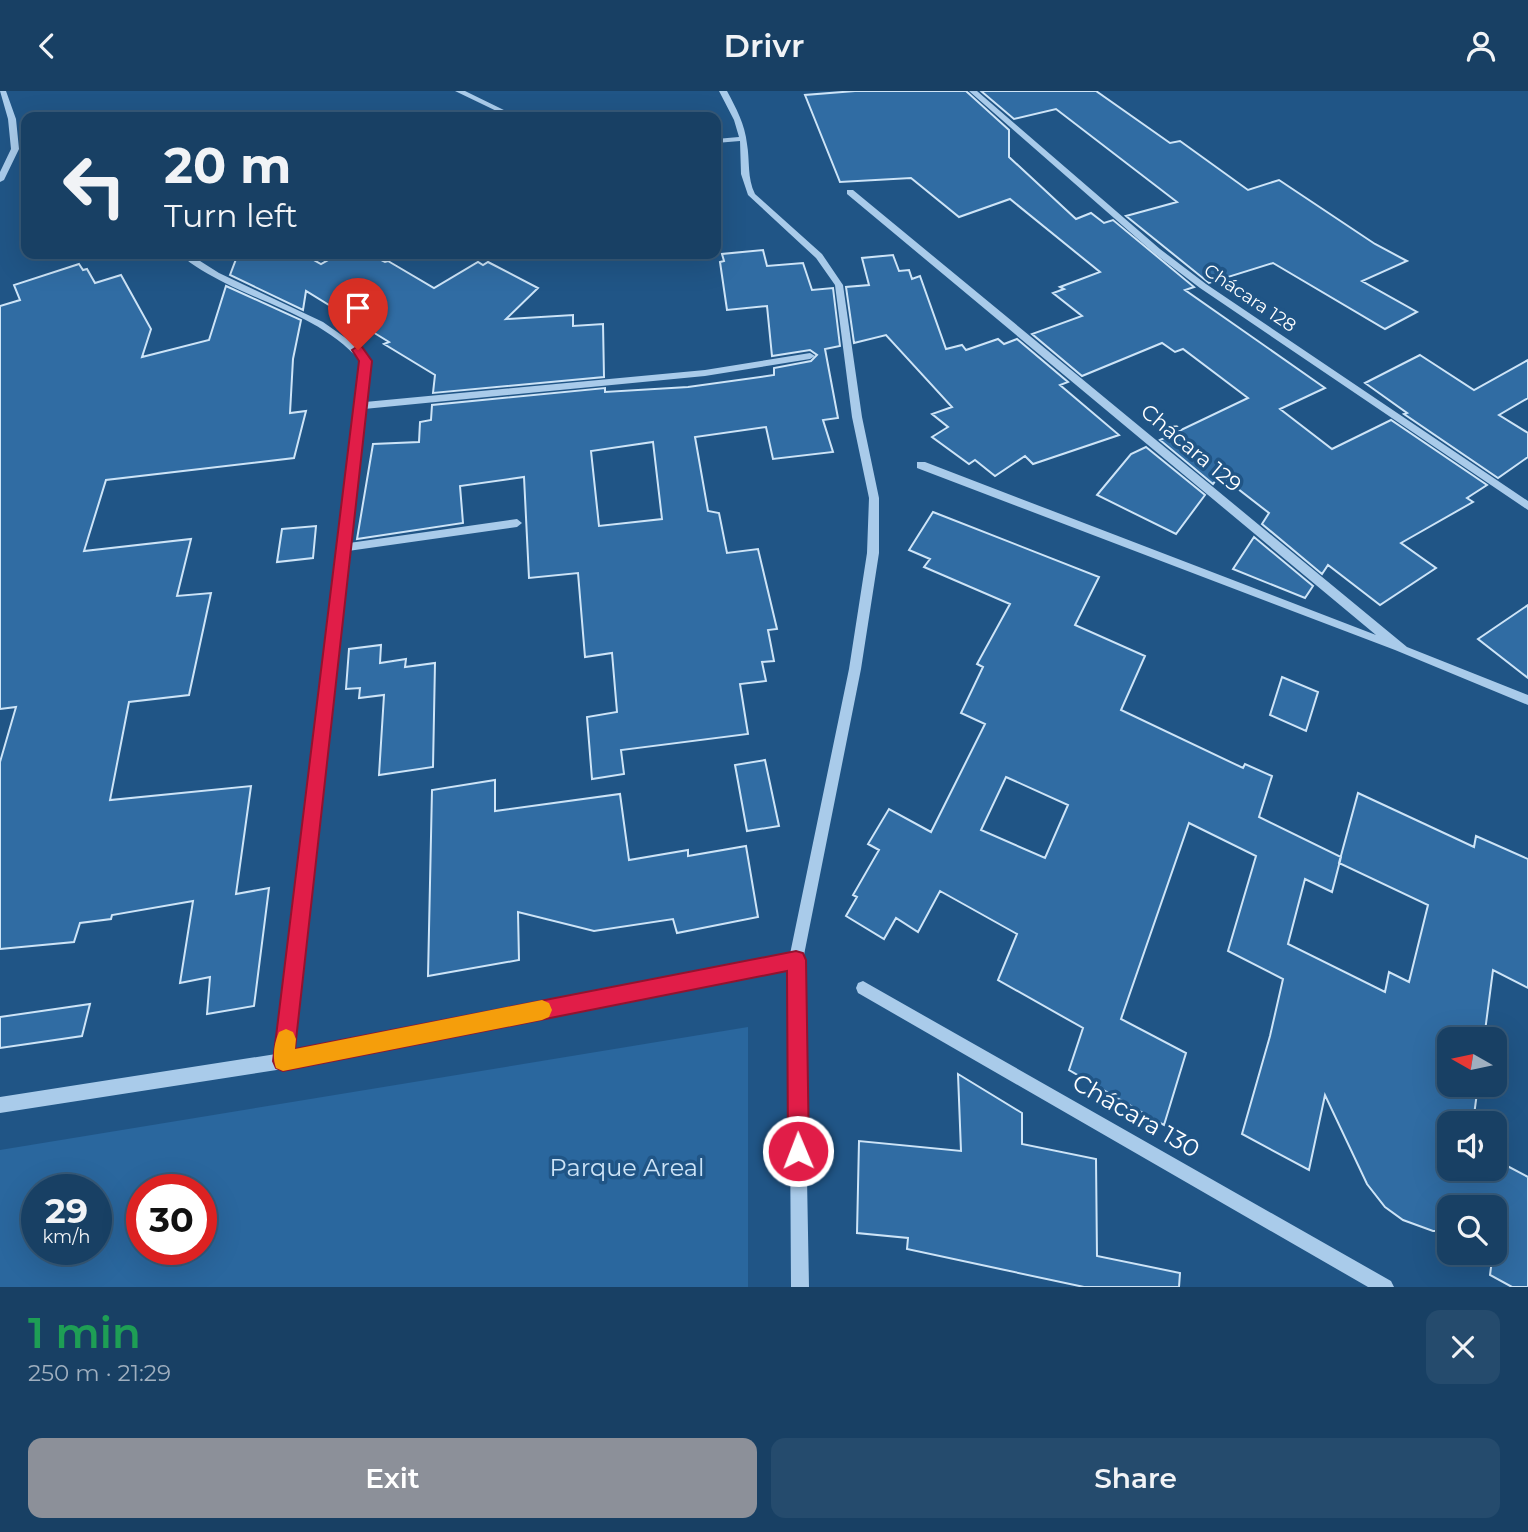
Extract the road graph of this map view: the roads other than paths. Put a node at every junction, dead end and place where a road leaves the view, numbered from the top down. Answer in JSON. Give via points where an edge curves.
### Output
{"nodes":[{"id":1,"x":2,"y":91,"type":"edge"},
{"id":2,"x":459,"y":91,"type":"edge"},
{"id":3,"x":723,"y":91,"type":"edge"},
{"id":4,"x":973,"y":91,"type":"edge"},
{"id":5,"x":503,"y":112,"type":"edge"},
{"id":6,"x":743,"y":139,"type":"junction"},
{"id":7,"x":721,"y":141,"type":"edge"},
{"id":8,"x":15,"y":149,"type":"junction"},
{"id":9,"x":21,"y":153,"type":"edge"},
{"id":10,"x":0,"y":180,"type":"edge"},
{"id":11,"x":850,"y":192,"type":"dead end"},
{"id":12,"x":192,"y":259,"type":"edge"},
{"id":13,"x":810,"y":356,"type":"dead end"},
{"id":14,"x":359,"y":407,"type":"junction"},
{"id":15,"x":921,"y":465,"type":"dead end"},
{"id":16,"x":1528,"y":506,"type":"edge"},
{"id":17,"x":517,"y":523,"type":"dead end"},
{"id":18,"x":342,"y":548,"type":"junction"},
{"id":19,"x":1404,"y":650,"type":"junction"},
{"id":20,"x":1528,"y":700,"type":"edge"},
{"id":21,"x":796,"y":960,"type":"junction"},
{"id":22,"x":863,"y":988,"type":"dead end"},
{"id":23,"x":283,"y":1061,"type":"junction"},
{"id":24,"x":0,"y":1105,"type":"edge"},
{"id":25,"x":800,"y":1287,"type":"edge"},
{"id":26,"x":1385,"y":1287,"type":"edge"}],
"edges":[{"from":1,"to":8,"type":"street","via":[[12,119]]},
{"from":2,"to":5,"type":"street"},
{"from":3,"to":6,"type":"street"},
{"from":4,"to":16,"type":"street","name":"Chácara 128","via":[[1203,286]]},
{"from":6,"to":7,"type":"street"},
{"from":6,"to":21,"type":"street","via":[[745,176],[752,195],[819,256],[839,285],[857,417],[874,498],[873,553],[855,669]]},
{"from":8,"to":9,"type":"street"},
{"from":8,"to":10,"type":"street"},
{"from":11,"to":19,"type":"street","name":"Chácara 129"},
{"from":12,"to":14,"type":"street","via":[[340,336],[358,350],[365,361]]},
{"from":13,"to":14,"type":"street","via":[[705,373]]},
{"from":14,"to":18,"type":"street"},
{"from":15,"to":19,"type":"street"},
{"from":17,"to":18,"type":"street"},
{"from":18,"to":23,"type":"street"},
{"from":19,"to":20,"type":"street","name":"Chácara 129"},
{"from":21,"to":23,"type":"street"},
{"from":21,"to":25,"type":"street"},
{"from":22,"to":26,"type":"street","name":"Chácara 130"},
{"from":23,"to":24,"type":"street"}]}
